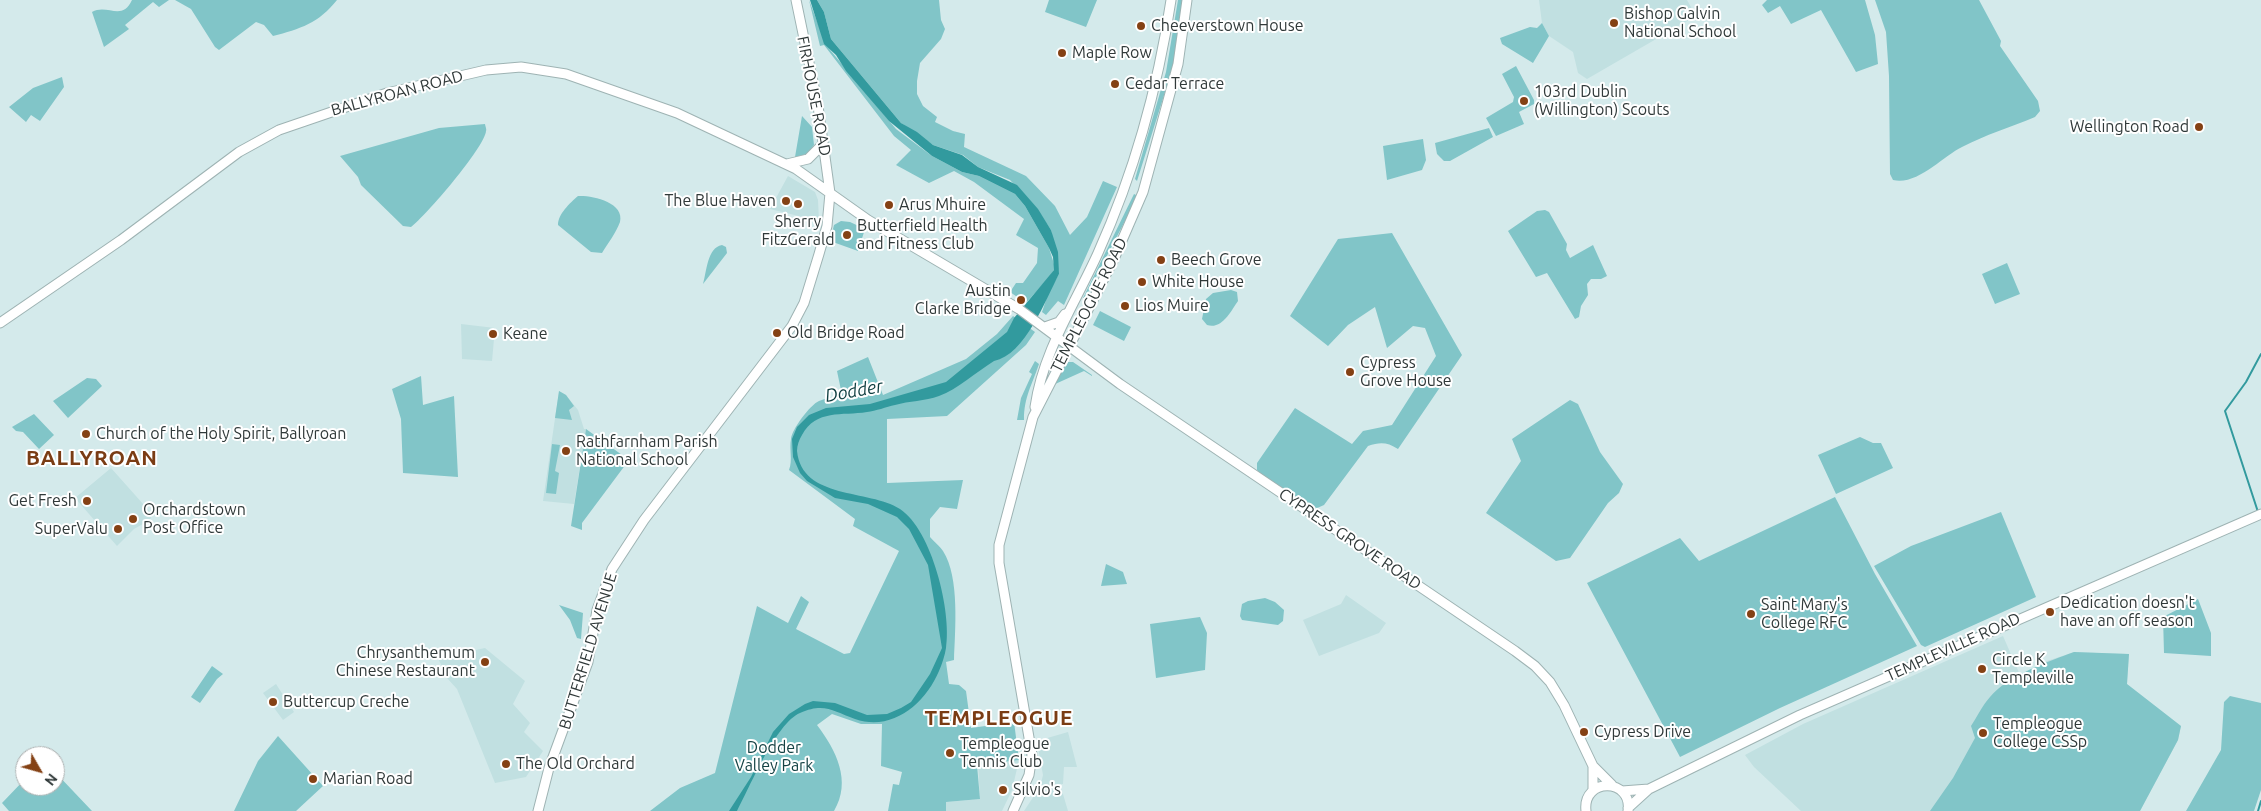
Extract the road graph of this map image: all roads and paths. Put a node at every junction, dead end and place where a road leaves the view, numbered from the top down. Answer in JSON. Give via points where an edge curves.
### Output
{"nodes":[{"id":1,"x":796,"y":0,"type":"edge"},
{"id":2,"x":1171,"y":0,"type":"edge"},
{"id":3,"x":1188,"y":0,"type":"edge"},
{"id":4,"x":823,"y":144,"type":"junction"},
{"id":5,"x":787,"y":164,"type":"junction"},
{"id":6,"x":1126,"y":186,"type":"junction"},
{"id":7,"x":1143,"y":192,"type":"junction"},
{"id":8,"x":830,"y":193,"type":"junction"},
{"id":9,"x":1071,"y":307,"type":"junction"},
{"id":10,"x":0,"y":323,"type":"edge"},
{"id":11,"x":1045,"y":327,"type":"junction"},
{"id":12,"x":1057,"y":337,"type":"junction"},
{"id":13,"x":1069,"y":346,"type":"junction"},
{"id":14,"x":1033,"y":417,"type":"junction"},
{"id":15,"x":2261,"y":514,"type":"edge"},
{"id":16,"x":1592,"y":766,"type":"junction"},
{"id":17,"x":1612,"y":785,"type":"junction"},
{"id":18,"x":1649,"y":789,"type":"junction"},
{"id":19,"x":1593,"y":790,"type":"junction"},
{"id":20,"x":1622,"y":790,"type":"junction"},
{"id":21,"x":1628,"y":809,"type":"edge"},
{"id":22,"x":538,"y":811,"type":"edge"},
{"id":23,"x":1013,"y":811,"type":"edge"},
{"id":24,"x":1586,"y":811,"type":"edge"}],
"edges":[{"from":1,"to":4,"type":"main road","name":"FIRHOUSE ROAD"},
{"from":2,"to":6,"type":"main road","name":"TEMPLEOGUE ROAD","via":[[1164,44]]},
{"from":3,"to":7,"type":"main road","name":"TEMPLEOGUE ROAD","via":[[1178,64]]},
{"from":4,"to":5,"type":"main road","via":[[808,159]]},
{"from":4,"to":8,"type":"main road","name":"FIRHOUSE ROAD"},
{"from":5,"to":8,"type":"main road","name":"BALLYROAN ROAD"},
{"from":5,"to":10,"type":"main road","name":"BALLYROAN ROAD","via":[[677,113],[566,74],[521,67],[476,72],[388,93],[279,130],[240,152],[121,240]]},
{"from":6,"to":7,"type":"main road"},
{"from":6,"to":9,"type":"main road","name":"TEMPLEOGUE ROAD"},
{"from":7,"to":13,"type":"main road","name":"TEMPLEOGUE ROAD","via":[[1114,259]]},
{"from":8,"to":11,"type":"main road"},
{"from":8,"to":22,"type":"main road","name":"BUTTERFIELD AVENUE","via":[[827,226],[798,316],[644,520],[612,569],[597,610],[585,670],[549,768]]},
{"from":9,"to":11,"type":"main road","via":[[1061,320]]},
{"from":9,"to":12,"type":"main road","name":"TEMPLEOGUE ROAD"},
{"from":11,"to":12,"type":"main road"},
{"from":12,"to":13,"type":"main road","name":"CYPRESS GROVE ROAD"},
{"from":12,"to":14,"type":"main road","name":"TEMPLEOGUE ROAD","via":[[1040,376]]},
{"from":13,"to":14,"type":"main road","name":"TEMPLEOGUE ROAD"},
{"from":13,"to":16,"type":"main road","name":"CYPRESS GROVE ROAD","via":[[1535,666],[1564,705]]},
{"from":14,"to":23,"type":"main road","name":"TEMPLEOGUE ROAD","via":[[999,545],[999,563],[1032,755],[1029,775]]},
{"from":15,"to":18,"type":"main road","name":"TEMPLEVILLE ROAD","via":[[1800,715]]},
{"from":16,"to":17,"type":"main road","name":"CYPRESS GROVE ROAD"},
{"from":16,"to":19,"type":"main road","name":"CYPRESS GROVE ROAD"},
{"from":17,"to":19,"type":"main road"},
{"from":17,"to":20,"type":"main road","name":"CYPRESS GROVE ROAD"},
{"from":18,"to":20,"type":"main road","name":"TEMPLEVILLE ROAD"},
{"from":18,"to":21,"type":"main road","name":"TEMPLEVILLE ROAD"},
{"from":19,"to":24,"type":"main road","via":[[1586,801]]},
{"from":20,"to":21,"type":"main road","via":[[1628,800]]}]}
